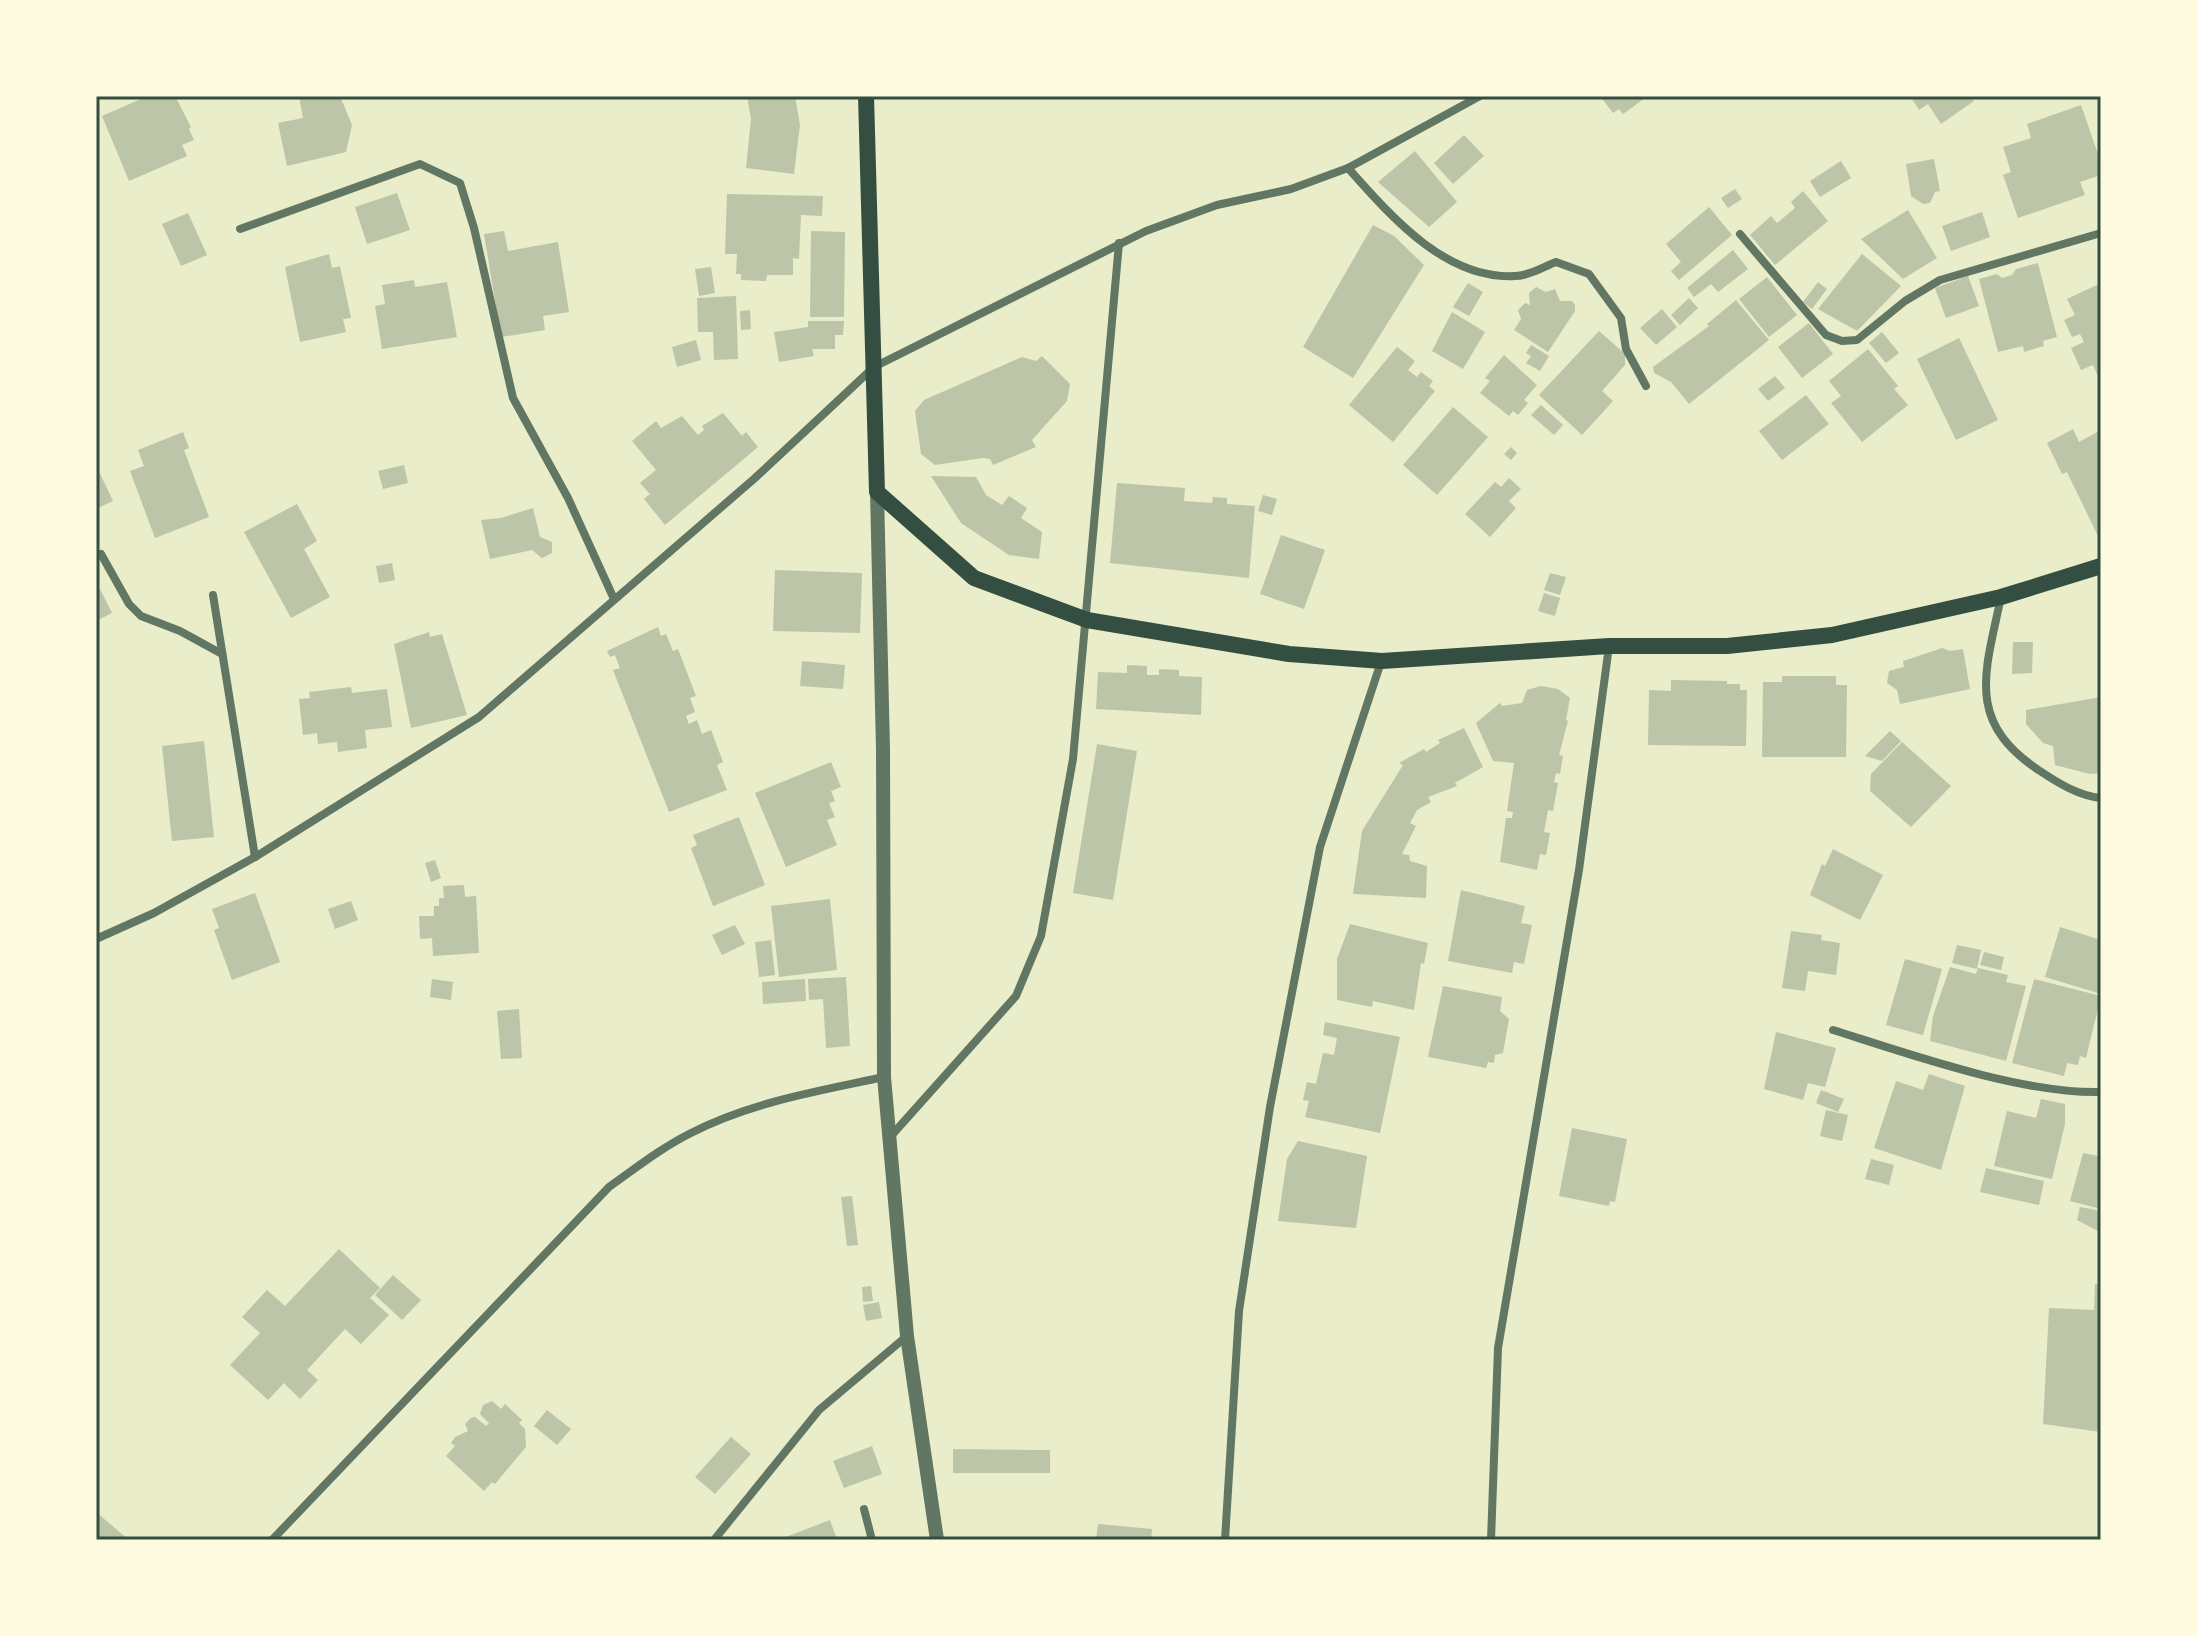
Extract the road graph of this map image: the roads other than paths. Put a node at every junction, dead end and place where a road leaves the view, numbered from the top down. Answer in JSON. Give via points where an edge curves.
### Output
{"nodes":[{"id":1,"x":866,"y":96,"type":"edge"},
{"id":2,"x":1480,"y":96,"type":"edge"},
{"id":3,"x":1348,"y":168,"type":"junction"},
{"id":4,"x":240,"y":229,"type":"dead end"},
{"id":5,"x":2101,"y":233,"type":"edge"},
{"id":6,"x":1740,"y":234,"type":"dead end"},
{"id":7,"x":1119,"y":243,"type":"junction"},
{"id":8,"x":874,"y":367,"type":"junction"},
{"id":9,"x":1646,"y":386,"type":"dead end"},
{"id":10,"x":877,"y":492,"type":"junction"},
{"id":11,"x":101,"y":554,"type":"dead end"},
{"id":12,"x":2101,"y":566,"type":"edge"},
{"id":13,"x":213,"y":595,"type":"dead end"},
{"id":14,"x":2001,"y":597,"type":"junction"},
{"id":15,"x":614,"y":599,"type":"junction"},
{"id":16,"x":1087,"y":620,"type":"junction"},
{"id":17,"x":1609,"y":646,"type":"junction"},
{"id":18,"x":222,"y":654,"type":"junction"},
{"id":19,"x":1382,"y":661,"type":"junction"},
{"id":20,"x":2101,"y":798,"type":"edge"},
{"id":21,"x":255,"y":857,"type":"junction"},
{"id":22,"x":96,"y":939,"type":"edge"},
{"id":23,"x":1833,"y":1030,"type":"dead end"},
{"id":24,"x":884,"y":1077,"type":"junction"},
{"id":25,"x":2101,"y":1092,"type":"edge"},
{"id":26,"x":890,"y":1138,"type":"junction"},
{"id":27,"x":907,"y":1336,"type":"junction"},
{"id":28,"x":864,"y":1509,"type":"dead end"},
{"id":29,"x":272,"y":1540,"type":"edge"},
{"id":30,"x":714,"y":1540,"type":"edge"},
{"id":31,"x":872,"y":1540,"type":"edge"},
{"id":32,"x":937,"y":1540,"type":"edge"},
{"id":33,"x":1225,"y":1540,"type":"edge"},
{"id":34,"x":1491,"y":1540,"type":"edge"}],
"edges":[{"from":1,"to":8,"type":"main road"},
{"from":2,"to":3,"type":"street"},
{"from":3,"to":7,"type":"street","via":[[1291,189],[1217,205]]},
{"from":3,"to":9,"type":"street","via":[[1386,210],[1438,253],[1467,268],[1518,276],[1556,262],[1589,274],[1621,318],[1626,349]]},
{"from":4,"to":15,"type":"street","via":[[420,164],[460,183],[513,398],[568,498]]},
{"from":5,"to":6,"type":"street","via":[[1940,280],[1857,340],[1842,341],[1826,335]]},
{"from":7,"to":8,"type":"street"},
{"from":7,"to":16,"type":"street"},
{"from":8,"to":10,"type":"main road"},
{"from":8,"to":15,"type":"street"},
{"from":10,"to":16,"type":"main road","via":[[974,578]]},
{"from":10,"to":24,"type":"street"},
{"from":11,"to":18,"type":"street","via":[[141,616]]},
{"from":12,"to":14,"type":"main road"},
{"from":13,"to":18,"type":"street"},
{"from":14,"to":17,"type":"main road","via":[[1832,635],[1727,646]]},
{"from":14,"to":20,"type":"street","via":[[1990,649],[1988,713],[2018,757],[2088,797]]},
{"from":15,"to":21,"type":"street","via":[[479,717]]},
{"from":16,"to":19,"type":"main road","via":[[1289,654]]},
{"from":16,"to":26,"type":"street","via":[[1073,759],[1041,936],[1016,996]]},
{"from":17,"to":19,"type":"main road"},
{"from":17,"to":34,"type":"street","via":[[1576,886],[1498,1348]]},
{"from":18,"to":21,"type":"street"},
{"from":19,"to":33,"type":"street","via":[[1320,847],[1270,1107],[1239,1311]]},
{"from":21,"to":22,"type":"street"},
{"from":23,"to":25,"type":"street","via":[[1972,1071],[2082,1093]]},
{"from":24,"to":26,"type":"street"},
{"from":24,"to":29,"type":"street","via":[[736,1114],[657,1152],[609,1187]]},
{"from":26,"to":27,"type":"street"},
{"from":27,"to":30,"type":"street","via":[[819,1410]]},
{"from":27,"to":32,"type":"street"},
{"from":28,"to":31,"type":"street"}]}
